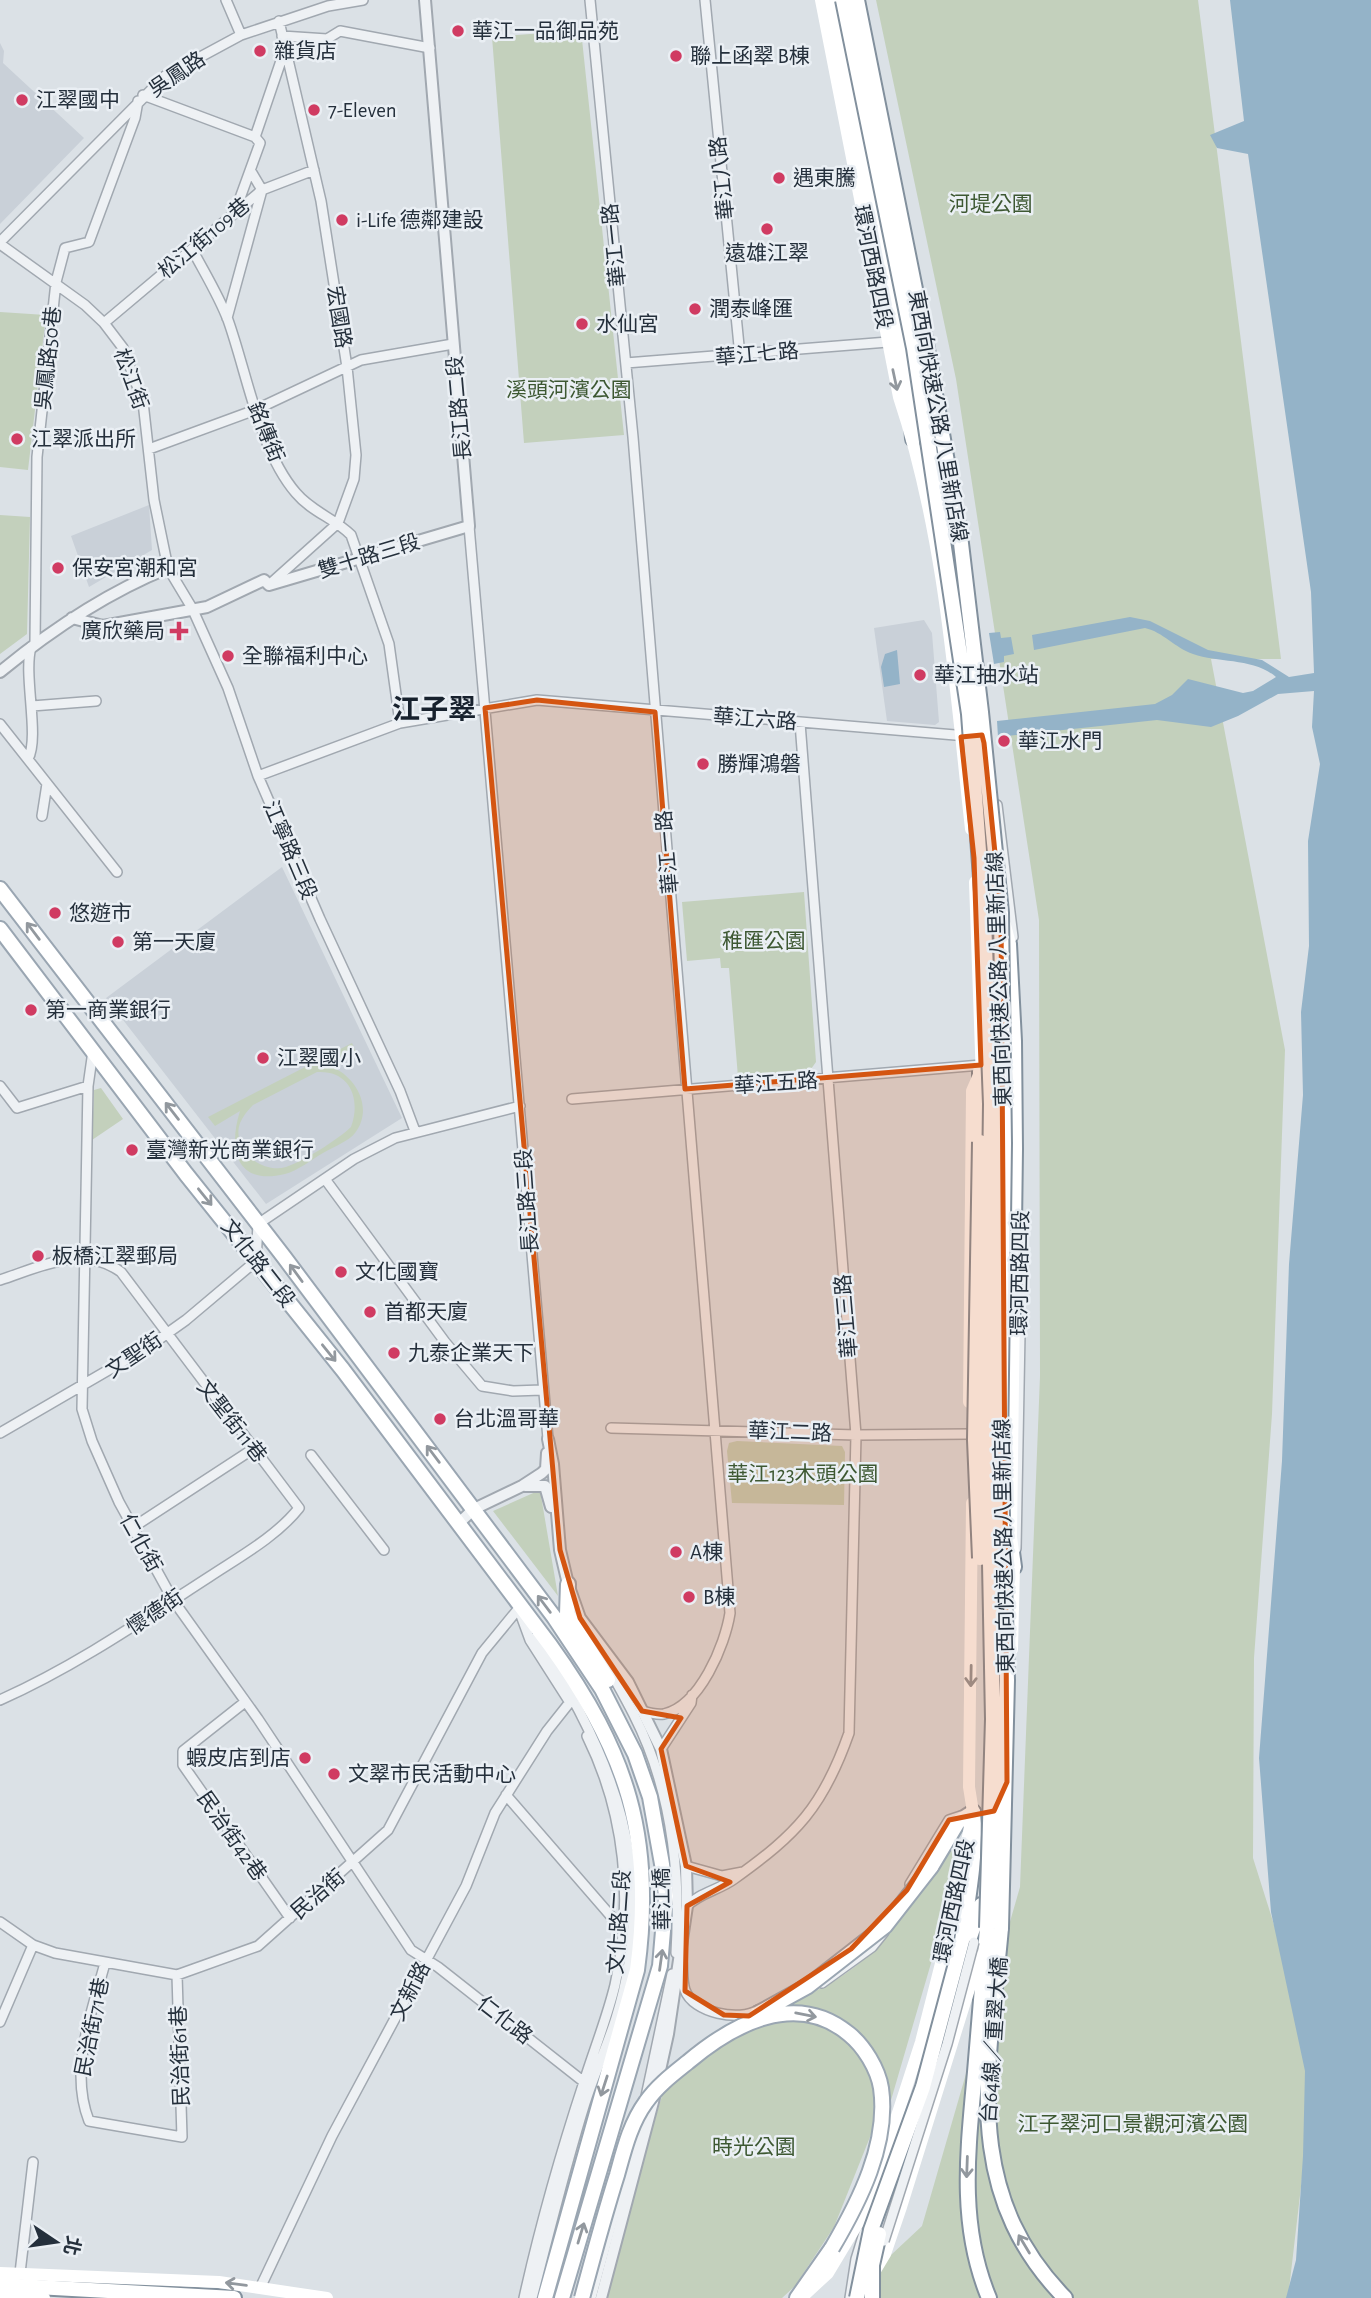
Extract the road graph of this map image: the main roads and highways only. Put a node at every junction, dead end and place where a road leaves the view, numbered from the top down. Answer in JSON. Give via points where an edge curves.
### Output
{"nodes":[{"id":1,"x":821,"y":0,"type":"edge"},
{"id":2,"x":831,"y":0,"type":"edge"},
{"id":3,"x":845,"y":0,"type":"edge"},
{"id":4,"x":859,"y":0,"type":"edge"},
{"id":5,"x":913,"y":439,"type":"junction"},
{"id":6,"x":935,"y":442,"type":"junction"},
{"id":7,"x":933,"y":532,"type":"junction"},
{"id":8,"x":0,"y":888,"type":"edge"},
{"id":9,"x":1001,"y":913,"type":"junction"},
{"id":10,"x":0,"y":929,"type":"edge"},
{"id":11,"x":980,"y":1068,"type":"junction"},
{"id":12,"x":972,"y":1471,"type":"junction"},
{"id":13,"x":491,"y":1533,"type":"joint"},
{"id":14,"x":1014,"y":1567,"type":"joint"},
{"id":15,"x":568,"y":1584,"type":"road end"},
{"id":16,"x":992,"y":1772,"type":"junction"},
{"id":17,"x":994,"y":1811,"type":"junction"},
{"id":18,"x":973,"y":1812,"type":"junction"},
{"id":19,"x":663,"y":1864,"type":"junction"},
{"id":20,"x":981,"y":1905,"type":"junction"},
{"id":21,"x":974,"y":1933,"type":"junction"},
{"id":22,"x":723,"y":2035,"type":"junction"},
{"id":23,"x":0,"y":2273,"type":"edge"},
{"id":24,"x":0,"y":2278,"type":"edge"},
{"id":25,"x":0,"y":2285,"type":"edge"},
{"id":26,"x":159,"y":2292,"type":"junction"},
{"id":27,"x":0,"y":2296,"type":"edge"},
{"id":28,"x":44,"y":2298,"type":"edge"},
{"id":29,"x":234,"y":2298,"type":"edge"},
{"id":30,"x":327,"y":2298,"type":"edge"},
{"id":31,"x":545,"y":2298,"type":"edge"},
{"id":32,"x":562,"y":2298,"type":"edge"},
{"id":33,"x":582,"y":2298,"type":"edge"},
{"id":34,"x":799,"y":2298,"type":"edge"},
{"id":35,"x":854,"y":2298,"type":"edge"},
{"id":36,"x":872,"y":2298,"type":"edge"},
{"id":37,"x":989,"y":2298,"type":"edge"},
{"id":38,"x":1065,"y":2298,"type":"edge"}],
"edges":[{"from":1,"to":5,"type":"main road","name":"環河西路四段","one_way":true,"via":[[899,397]]},
{"from":2,"to":5,"type":"main road","via":[[910,393]]},
{"from":3,"to":6,"type":"main road","name":"環河西路四段"},
{"from":3,"to":16,"type":"main road","name":"東西向快速公路 八里新店線","bridge":true,"via":[[914,348],[969,714],[991,1104],[986,1408]]},
{"from":4,"to":9,"type":"main road","name":"東西向快速公路 八里新店線","bridge":true,"via":[[960,536]]},
{"from":5,"to":7,"type":"main road","name":"環河西路四段"},
{"from":6,"to":7,"type":"main road","name":"環河西路四段"},
{"from":6,"to":17,"type":"main road","name":"環河西路四段","via":[[959,507],[980,645],[996,1065],[1002,1681]]},
{"from":7,"to":11,"type":"main road","name":"環河西路四段","via":[[974,858]]},
{"from":13,"to":8,"type":"main road","name":"文化路二段","one_way":true},
{"from":9,"to":14,"type":"main road","bridge":true,"via":[[1009,944],[1014,1041],[1010,1538]]},
{"from":9,"to":21,"type":"main road","name":"東西向快速公路 八里新店線","bridge":true,"via":[[1000,1451],[1007,1680]]},
{"from":10,"to":31,"type":"main road","name":"文化路二段","one_way":true,"via":[[458,1523],[580,1687],[606,1732],[632,1802],[640,1844],[643,1925],[637,1970]]},
{"from":11,"to":12,"type":"main road","name":"環河西路四段","via":[[972,1091]]},
{"from":11,"to":12,"type":"main road","name":"環河西路四段","via":[[988,1107],[985,1376],[978,1394],[978,1448]]},
{"from":11,"to":16,"type":"main road","bridge":true,"via":[[975,1440]]},
{"from":12,"to":18,"type":"main road","name":"環河西路四段","one_way":true,"via":[[969,1787]]},
{"from":19,"to":13,"type":"main road","name":"華江橋","one_way":true,"via":[[650,1797],[621,1721],[554,1617]]},
{"from":14,"to":17,"type":"main road","name":"環河西路四段","via":[[1007,1781]]},
{"from":15,"to":19,"type":"main road","via":[[567,1614],[628,1716],[652,1776],[667,1838]]},
{"from":16,"to":21,"type":"main road","name":"東西向快速公路 八里新店線","bridge":true},
{"from":17,"to":18,"type":"main road"},
{"from":17,"to":20,"type":"main road","name":"環河西路四段","via":[[990,1866]]},
{"from":18,"to":21,"type":"main road"},
{"from":18,"to":22,"type":"main road","bridge":true,"via":[[958,1822],[931,1867],[885,1926],[808,1986]]},
{"from":18,"to":34,"type":"main road","name":"環河西路四段","via":[[921,2042],[867,2208],[828,2273]]},
{"from":32,"to":19,"type":"main road","name":"華江橋","one_way":true,"via":[[658,1976],[664,1932]]},
{"from":20,"to":21,"type":"main road"},
{"from":20,"to":35,"type":"main road","name":"環河西路四段","via":[[985,1928],[975,1978],[947,2065],[885,2254]]},
{"from":21,"to":35,"type":"main road","bridge":true,"via":[[871,2230]]},
{"from":21,"to":36,"type":"main road","bridge":true,"via":[[880,2231],[872,2265]]},
{"from":21,"to":37,"type":"main road","name":"台64線／重翠大橋","one_way":true,"via":[[966,2204],[971,2244]]},
{"from":38,"to":21,"type":"main road","name":"台64線／重翠大橋","one_way":true,"via":[[1023,2244],[993,2169]]},
{"from":22,"to":33,"type":"main road","bridge":true,"via":[[662,2083],[635,2119]]},
{"from":22,"to":34,"type":"main road","one_way":true,"bridge":true,"via":[[764,2017],[795,2012],[834,2023],[863,2048],[880,2086],[880,2135],[859,2198]]},
{"from":30,"to":23,"type":"main road","one_way":true,"via":[[261,2287],[123,2275]]},
{"from":24,"to":26,"type":"main road","via":[[99,2283]]},
{"from":25,"to":26,"type":"main road"},
{"from":26,"to":29,"type":"main road"},
{"from":27,"to":28,"type":"main road"}]}
